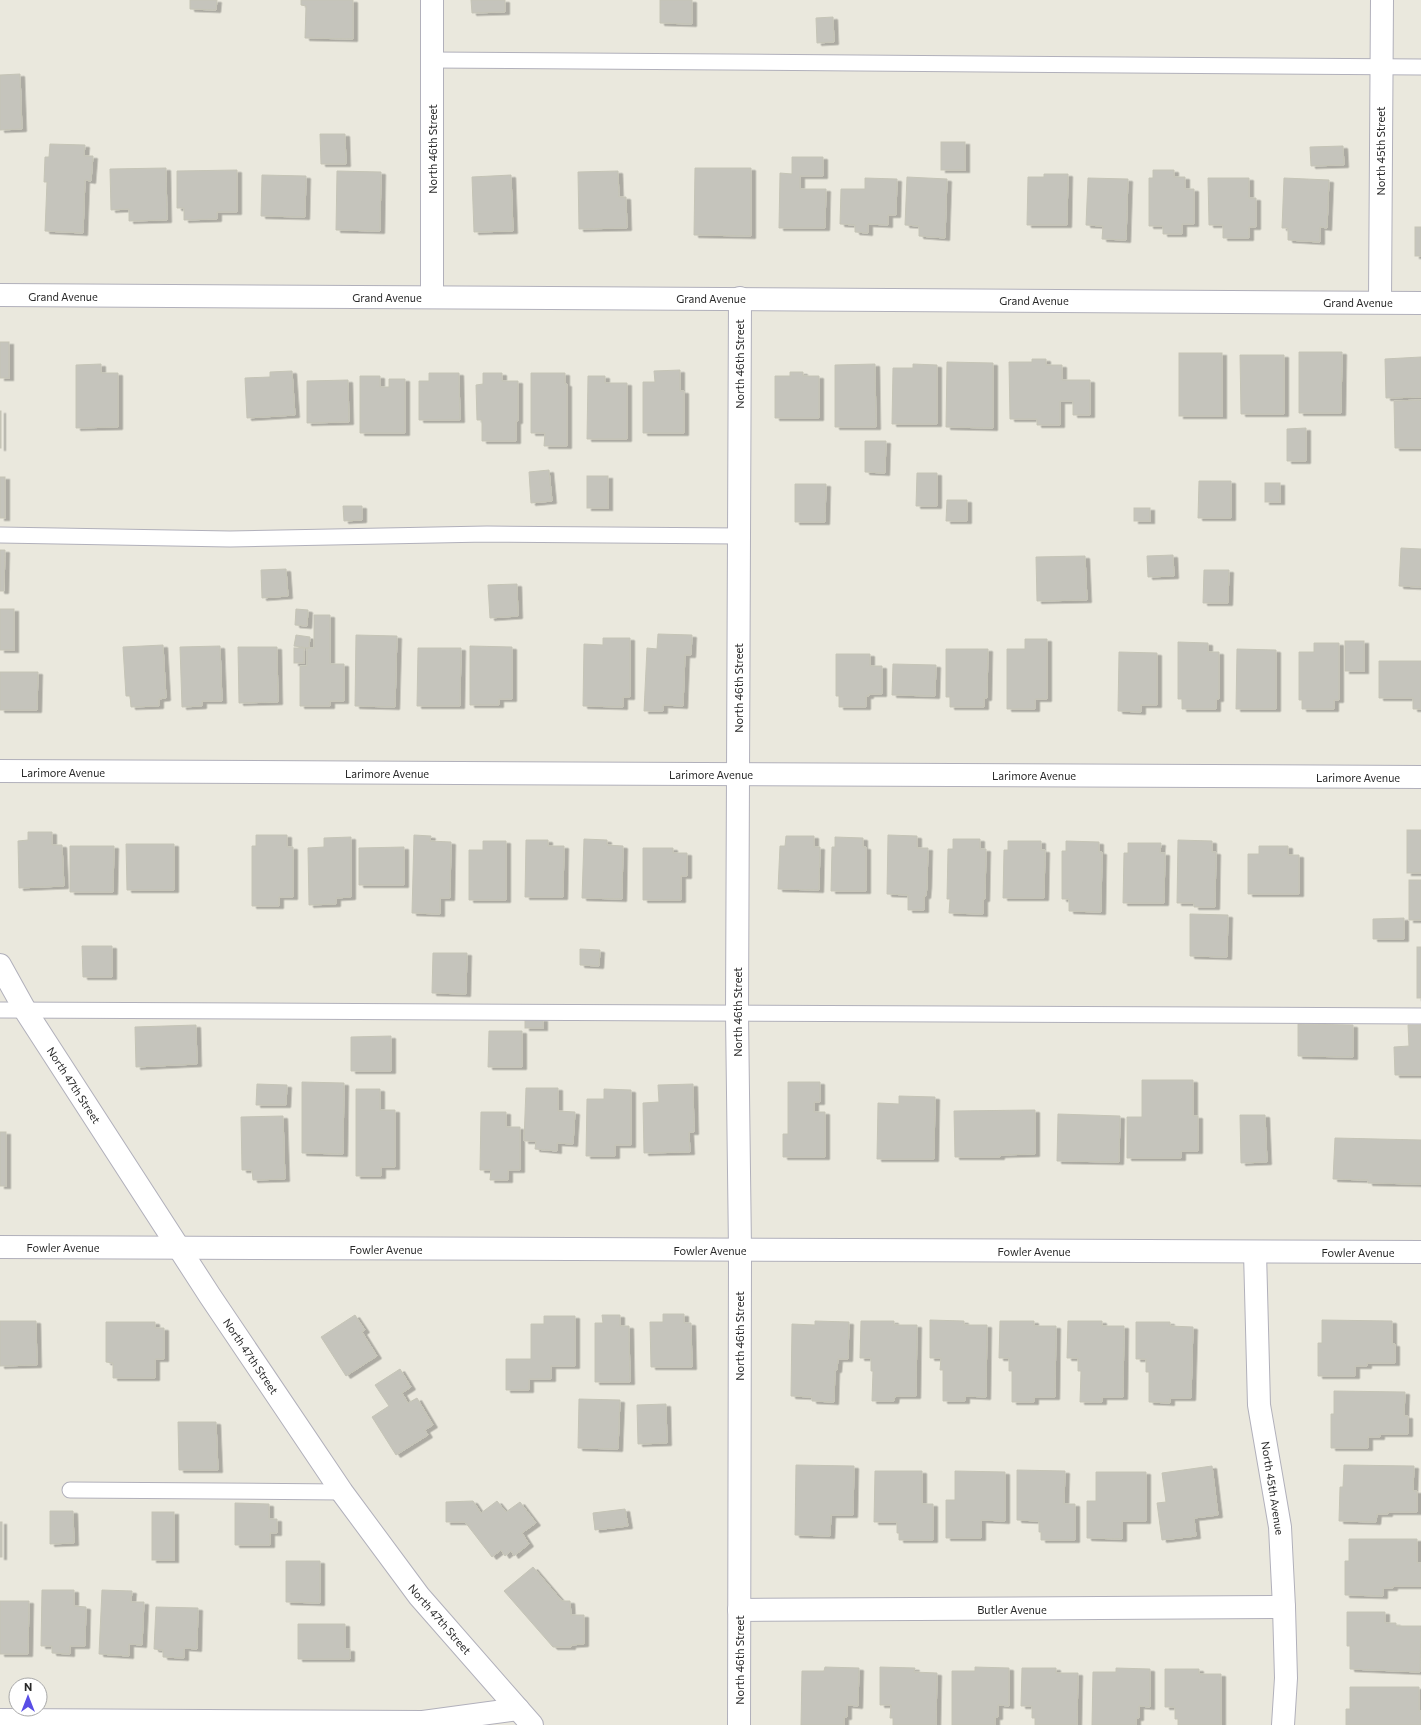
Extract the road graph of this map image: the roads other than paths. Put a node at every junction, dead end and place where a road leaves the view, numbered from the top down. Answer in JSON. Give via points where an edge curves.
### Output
{"nodes":[{"id":1,"x":432,"y":0,"type":"edge"},
{"id":2,"x":1382,"y":0,"type":"edge"},
{"id":3,"x":432,"y":60,"type":"junction"},
{"id":4,"x":1381,"y":66,"type":"junction"},
{"id":5,"x":1421,"y":66,"type":"edge"},
{"id":6,"x":0,"y":295,"type":"edge"},
{"id":7,"x":432,"y":297,"type":"junction"},
{"id":8,"x":740,"y":298,"type":"junction"},
{"id":9,"x":1380,"y":302,"type":"junction"},
{"id":10,"x":1421,"y":302,"type":"edge"},
{"id":11,"x":0,"y":535,"type":"edge"},
{"id":12,"x":739,"y":536,"type":"junction"},
{"id":13,"x":0,"y":771,"type":"edge"},
{"id":14,"x":738,"y":774,"type":"junction"},
{"id":15,"x":1421,"y":778,"type":"edge"},
{"id":16,"x":0,"y":966,"type":"edge"},
{"id":17,"x":0,"y":1010,"type":"edge"},
{"id":18,"x":25,"y":1010,"type":"junction"},
{"id":19,"x":737,"y":1014,"type":"junction"},
{"id":20,"x":1421,"y":1016,"type":"edge"},
{"id":21,"x":0,"y":1247,"type":"edge"},
{"id":22,"x":180,"y":1248,"type":"junction"},
{"id":23,"x":740,"y":1250,"type":"junction"},
{"id":24,"x":1255,"y":1252,"type":"junction"},
{"id":25,"x":1421,"y":1252,"type":"edge"},
{"id":26,"x":70,"y":1490,"type":"dead end"},
{"id":27,"x":342,"y":1492,"type":"junction"},
{"id":28,"x":1284,"y":1607,"type":"junction"},
{"id":29,"x":739,"y":1610,"type":"junction"},
{"id":30,"x":518,"y":1709,"type":"junction"},
{"id":31,"x":0,"y":1720,"type":"edge"},
{"id":32,"x":532,"y":1725,"type":"edge"},
{"id":33,"x":739,"y":1725,"type":"edge"},
{"id":34,"x":1283,"y":1725,"type":"edge"}],
"edges":[{"from":1,"to":3,"type":"street","name":"North 46th Street"},
{"from":2,"to":4,"type":"street","name":"North 45th Street"},
{"from":3,"to":4,"type":"lane"},
{"from":3,"to":7,"type":"street","name":"North 46th Street"},
{"from":4,"to":5,"type":"lane"},
{"from":4,"to":9,"type":"street","name":"North 45th Street"},
{"from":6,"to":7,"type":"street","name":"Grand Avenue"},
{"from":7,"to":8,"type":"street","name":"Grand Avenue"},
{"from":8,"to":9,"type":"street","name":"Grand Avenue"},
{"from":8,"to":12,"type":"street","name":"North 46th Street"},
{"from":9,"to":10,"type":"street","name":"Grand Avenue"},
{"from":11,"to":12,"type":"lane","via":[[230,539],[487,534]]},
{"from":12,"to":14,"type":"street","name":"North 46th Street"},
{"from":13,"to":14,"type":"street","name":"Larimore Avenue"},
{"from":14,"to":15,"type":"street","name":"Larimore Avenue"},
{"from":14,"to":19,"type":"street","name":"North 46th Street"},
{"from":16,"to":18,"type":"street","name":"North 47th Street"},
{"from":17,"to":18,"type":"lane"},
{"from":18,"to":19,"type":"lane"},
{"from":18,"to":22,"type":"street","name":"North 47th Street"},
{"from":19,"to":20,"type":"lane"},
{"from":19,"to":23,"type":"street","name":"North 46th Street"},
{"from":21,"to":22,"type":"street","name":"Fowler Avenue"},
{"from":22,"to":23,"type":"street","name":"Fowler Avenue"},
{"from":22,"to":27,"type":"street","name":"North 47th Street"},
{"from":23,"to":24,"type":"street","name":"Fowler Avenue"},
{"from":23,"to":29,"type":"street","name":"North 46th Street"},
{"from":24,"to":25,"type":"street","name":"Fowler Avenue"},
{"from":24,"to":28,"type":"street","name":"North 45th Avenue","via":[[1259,1404],[1280,1527]]},
{"from":26,"to":27,"type":"lane"},
{"from":27,"to":30,"type":"street","name":"North 47th Street","via":[[419,1596]]},
{"from":28,"to":29,"type":"street","name":"Butler Avenue"},
{"from":28,"to":34,"type":"street","name":"North 45th Avenue","via":[[1286,1678]]},
{"from":29,"to":33,"type":"street","name":"North 46th Street"},
{"from":30,"to":31,"type":"street","via":[[423,1722]]},
{"from":30,"to":32,"type":"street","name":"North 47th Street"}]}
